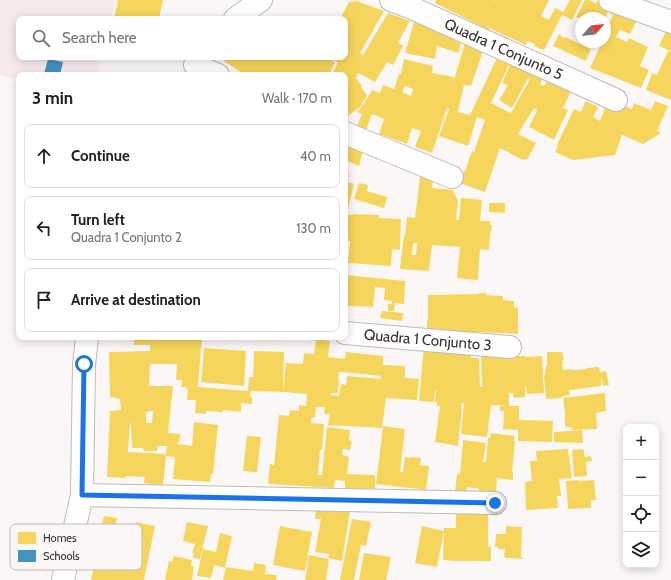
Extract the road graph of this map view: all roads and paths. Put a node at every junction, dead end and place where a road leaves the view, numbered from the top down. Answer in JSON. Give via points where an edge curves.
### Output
{"nodes":[{"id":1,"x":235,"y":0,"type":"edge"},
{"id":2,"x":261,"y":0,"type":"edge"},
{"id":3,"x":391,"y":0,"type":"edge"},
{"id":4,"x":610,"y":0,"type":"edge"},
{"id":5,"x":415,"y":4,"type":"edge"},
{"id":6,"x":228,"y":16,"type":"edge"},
{"id":7,"x":239,"y":16,"type":"edge"},
{"id":8,"x":671,"y":22,"type":"edge"},
{"id":9,"x":195,"y":66,"type":"edge"},
{"id":10,"x":210,"y":72,"type":"edge"},
{"id":11,"x":616,"y":100,"type":"dead end"},
{"id":12,"x":348,"y":134,"type":"edge"},
{"id":13,"x":452,"y":177,"type":"dead end"},
{"id":14,"x":348,"y":333,"type":"edge"},
{"id":15,"x":86,"y":340,"type":"edge"},
{"id":16,"x":510,"y":347,"type":"dead end"},
{"id":17,"x":82,"y":495,"type":"junction"},
{"id":18,"x":495,"y":503,"type":"dead end"},
{"id":19,"x":76,"y":524,"type":"edge"},
{"id":20,"x":65,"y":570,"type":"edge"},
{"id":21,"x":63,"y":580,"type":"edge"}],
"edges":[{"from":1,"to":6,"type":"street"},
{"from":2,"to":7,"type":"street"},
{"from":3,"to":5,"type":"street","name":"Quadra 1 Conjunto 5"},
{"from":4,"to":8,"type":"street"},
{"from":5,"to":11,"type":"street","name":"Quadra 1 Conjunto 5"},
{"from":9,"to":10,"type":"street"},
{"from":12,"to":13,"type":"street"},
{"from":14,"to":16,"type":"street","name":"Quadra 1 Conjunto 3"},
{"from":15,"to":17,"type":"street"},
{"from":17,"to":18,"type":"street"},
{"from":17,"to":19,"type":"street"},
{"from":20,"to":21,"type":"street"}]}
